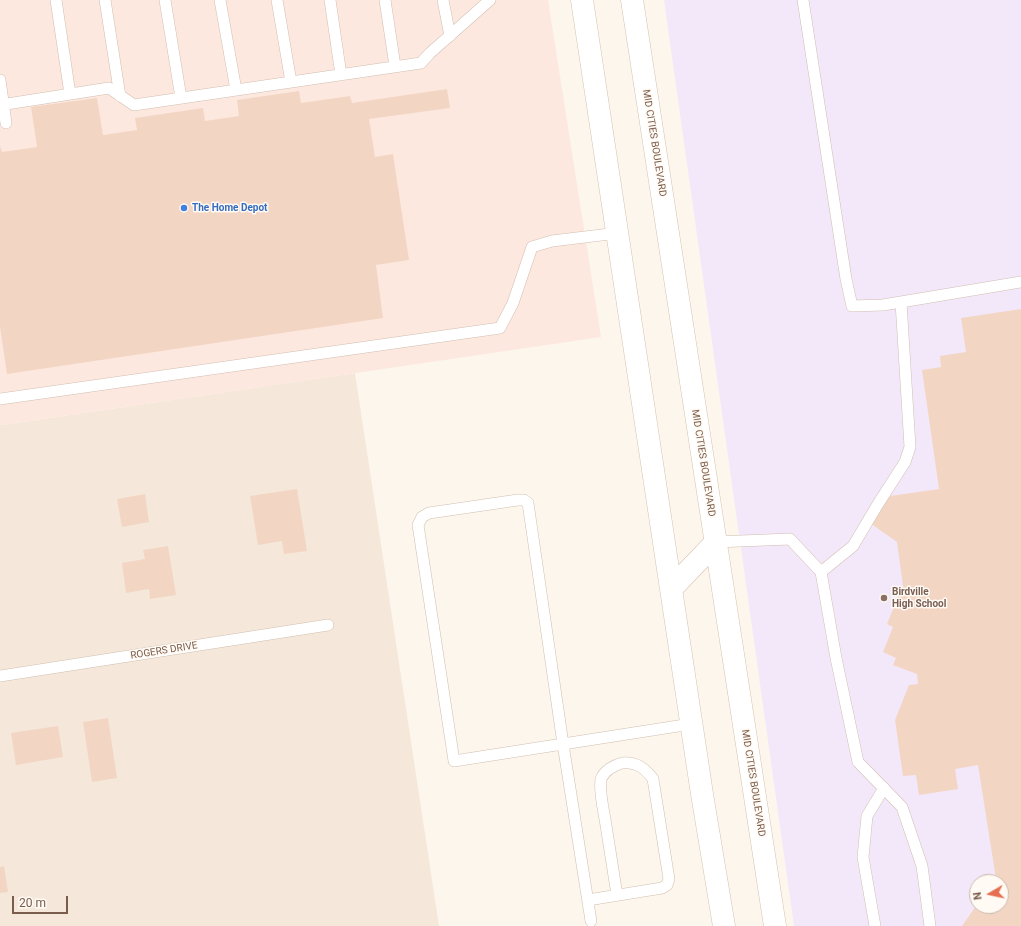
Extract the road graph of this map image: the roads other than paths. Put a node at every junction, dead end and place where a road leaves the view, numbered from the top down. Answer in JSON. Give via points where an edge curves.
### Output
{"nodes":[{"id":1,"x":56,"y":0,"type":"edge"},
{"id":2,"x":105,"y":0,"type":"edge"},
{"id":3,"x":165,"y":0,"type":"edge"},
{"id":4,"x":220,"y":0,"type":"edge"},
{"id":5,"x":277,"y":0,"type":"edge"},
{"id":6,"x":330,"y":0,"type":"edge"},
{"id":7,"x":385,"y":0,"type":"edge"},
{"id":8,"x":443,"y":0,"type":"edge"},
{"id":9,"x":490,"y":0,"type":"edge"},
{"id":10,"x":582,"y":0,"type":"edge"},
{"id":11,"x":632,"y":0,"type":"edge"},
{"id":12,"x":804,"y":0,"type":"edge"},
{"id":13,"x":450,"y":36,"type":"junction"},
{"id":14,"x":395,"y":66,"type":"junction"},
{"id":15,"x":341,"y":75,"type":"junction"},
{"id":16,"x":0,"y":80,"type":"edge"},
{"id":17,"x":291,"y":82,"type":"junction"},
{"id":18,"x":236,"y":90,"type":"junction"},
{"id":19,"x":70,"y":94,"type":"junction"},
{"id":20,"x":120,"y":96,"type":"junction"},
{"id":21,"x":181,"y":98,"type":"junction"},
{"id":22,"x":2,"y":105,"type":"edge"},
{"id":23,"x":6,"y":123,"type":"dead end"},
{"id":24,"x":618,"y":233,"type":"junction"},
{"id":25,"x":1021,"y":282,"type":"edge"},
{"id":26,"x":901,"y":302,"type":"junction"},
{"id":27,"x":0,"y":399,"type":"edge"},
{"id":28,"x":716,"y":542,"type":"junction"},
{"id":29,"x":821,"y":572,"type":"junction"},
{"id":30,"x":671,"y":589,"type":"junction"},
{"id":31,"x":328,"y":625,"type":"dead end"},
{"id":32,"x":0,"y":676,"type":"edge"},
{"id":33,"x":691,"y":724,"type":"junction"},
{"id":34,"x":563,"y":744,"type":"junction"},
{"id":35,"x":884,"y":788,"type":"junction"},
{"id":36,"x":617,"y":895,"type":"junction"},
{"id":37,"x":588,"y":900,"type":"junction"},
{"id":38,"x":591,"y":921,"type":"dead end"},
{"id":39,"x":724,"y":926,"type":"edge"},
{"id":40,"x":775,"y":926,"type":"edge"},
{"id":41,"x":875,"y":926,"type":"edge"},
{"id":42,"x":930,"y":926,"type":"edge"}],
"edges":[{"from":1,"to":19,"type":"lane"},
{"from":2,"to":20,"type":"lane"},
{"from":3,"to":21,"type":"lane"},
{"from":4,"to":18,"type":"lane"},
{"from":5,"to":17,"type":"lane"},
{"from":6,"to":15,"type":"lane"},
{"from":7,"to":14,"type":"lane"},
{"from":8,"to":13,"type":"lane"},
{"from":9,"to":13,"type":"lane"},
{"from":10,"to":24,"type":"main road"},
{"from":11,"to":28,"type":"main road","name":"MID CITIES BOULEVARD"},
{"from":12,"to":26,"type":"lane","via":[[852,306]]},
{"from":13,"to":14,"type":"lane","via":[[422,63]]},
{"from":14,"to":15,"type":"lane"},
{"from":15,"to":17,"type":"lane"},
{"from":16,"to":22,"type":"lane"},
{"from":17,"to":18,"type":"lane"},
{"from":18,"to":21,"type":"lane"},
{"from":19,"to":20,"type":"lane","via":[[109,88]]},
{"from":19,"to":22,"type":"lane"},
{"from":20,"to":21,"type":"lane","via":[[134,105]]},
{"from":22,"to":23,"type":"lane"},
{"from":24,"to":27,"type":"lane","via":[[552,241],[532,247],[513,303],[500,328]]},
{"from":24,"to":30,"type":"main road"},
{"from":25,"to":26,"type":"lane"},
{"from":26,"to":29,"type":"lane","via":[[910,447],[905,462],[853,546]]},
{"from":28,"to":29,"type":"lane","via":[[790,539]]},
{"from":28,"to":30,"type":"main road"},
{"from":28,"to":40,"type":"main road","name":"MID CITIES BOULEVARD"},
{"from":29,"to":35,"type":"lane","via":[[858,762]]},
{"from":30,"to":33,"type":"main road"},
{"from":31,"to":32,"type":"lane","name":"ROGERS DRIVE"},
{"from":33,"to":34,"type":"lane"},
{"from":33,"to":39,"type":"main road"},
{"from":34,"to":34,"type":"lane","via":[[454,761],[418,525],[422,517],[429,513],[518,500],[528,503]]},
{"from":34,"to":37,"type":"lane"},
{"from":35,"to":41,"type":"lane","via":[[867,816],[863,857]]},
{"from":35,"to":42,"type":"lane","via":[[902,806],[922,866]]},
{"from":36,"to":36,"type":"lane","via":[[662,888],[668,884],[669,879],[653,779],[646,770],[628,762],[615,764],[604,773],[601,780]]},
{"from":36,"to":37,"type":"lane"},
{"from":37,"to":38,"type":"lane"}]}
